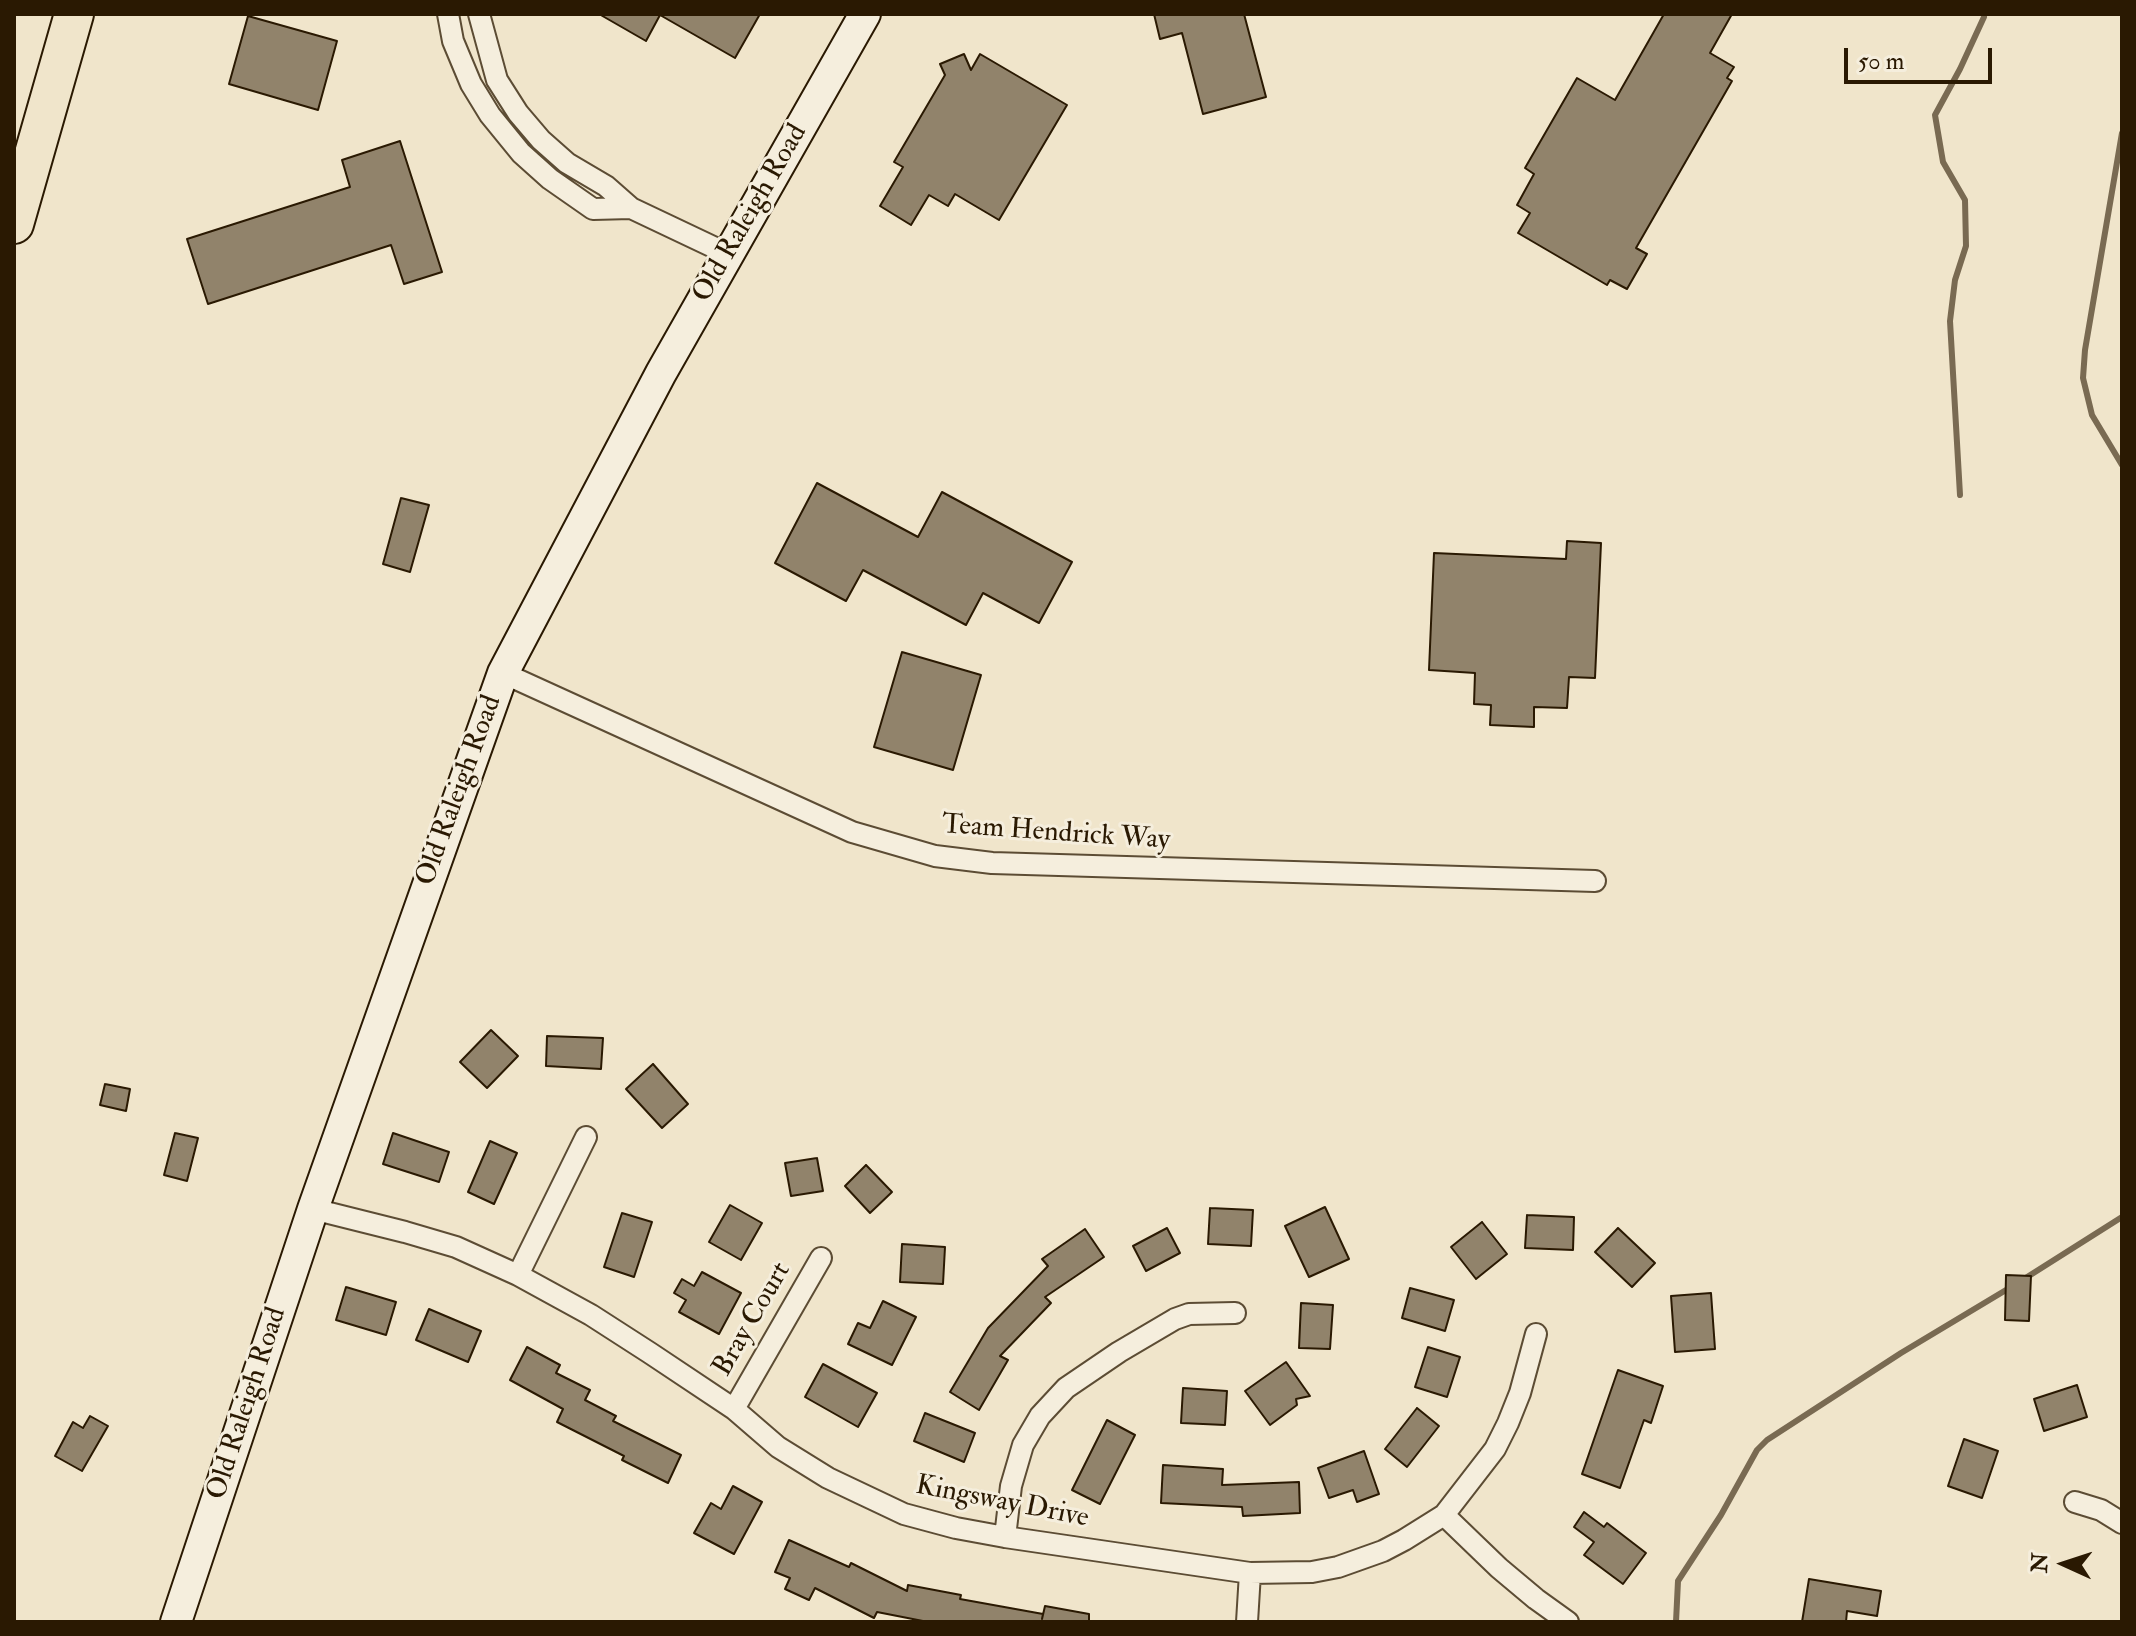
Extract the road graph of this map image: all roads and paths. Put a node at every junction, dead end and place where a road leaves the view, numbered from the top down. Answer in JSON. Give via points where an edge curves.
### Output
{"nodes":[{"id":1,"x":74,"y":14,"type":"edge"},
{"id":2,"x":448,"y":14,"type":"edge"},
{"id":3,"x":479,"y":14,"type":"edge"},
{"id":4,"x":865,"y":14,"type":"edge"},
{"id":5,"x":631,"y":208,"type":"junction"},
{"id":6,"x":14,"y":224,"type":"edge"},
{"id":7,"x":728,"y":254,"type":"junction"},
{"id":8,"x":503,"y":673,"type":"junction"},
{"id":9,"x":1595,"y":881,"type":"dead end"},
{"id":10,"x":586,"y":1137,"type":"dead end"},
{"id":11,"x":313,"y":1209,"type":"junction"},
{"id":12,"x":821,"y":1258,"type":"dead end"},
{"id":13,"x":518,"y":1275,"type":"junction"},
{"id":14,"x":1235,"y":1313,"type":"dead end"},
{"id":15,"x":1536,"y":1334,"type":"dead end"},
{"id":16,"x":734,"y":1409,"type":"junction"},
{"id":17,"x":2075,"y":1502,"type":"dead end"},
{"id":18,"x":1444,"y":1515,"type":"junction"},
{"id":19,"x":2122,"y":1523,"type":"edge"},
{"id":20,"x":1005,"y":1537,"type":"junction"},
{"id":21,"x":1250,"y":1573,"type":"junction"},
{"id":22,"x":176,"y":1622,"type":"edge"},
{"id":23,"x":1247,"y":1622,"type":"edge"},
{"id":24,"x":1568,"y":1622,"type":"edge"}],
"edges":[{"from":1,"to":6,"type":"highway"},
{"from":2,"to":5,"type":"street","via":[[471,84],[521,153],[593,209]]},
{"from":3,"to":5,"type":"street","via":[[497,80],[518,113],[567,163]]},
{"from":4,"to":7,"type":"street","name":"Old Raleigh Road"},
{"from":5,"to":7,"type":"street"},
{"from":7,"to":8,"type":"street","name":"Old Raleigh Road"},
{"from":8,"to":9,"type":"street","name":"Team Hendrick Way","via":[[840,827],[935,856],[992,863]]},
{"from":8,"to":11,"type":"street","name":"Old Raleigh Road"},
{"from":10,"to":13,"type":"street"},
{"from":11,"to":13,"type":"street","name":"Kingsway Drive","via":[[456,1247]]},
{"from":11,"to":22,"type":"street","name":"Old Raleigh Road"},
{"from":12,"to":16,"type":"street","name":"Bray Court"},
{"from":13,"to":16,"type":"street","name":"Kingsway Drive","via":[[591,1315]]},
{"from":14,"to":20,"type":"street","via":[[1175,1319],[1066,1388],[1023,1445]]},
{"from":15,"to":18,"type":"street","name":"Kingsway Drive","via":[[1520,1393],[1495,1449]]},
{"from":16,"to":20,"type":"street","name":"Kingsway Drive","via":[[778,1447],[868,1498],[904,1514]]},
{"from":17,"to":19,"type":"street"},
{"from":18,"to":21,"type":"street","name":"Kingsway Drive","via":[[1383,1551],[1338,1567]]},
{"from":18,"to":24,"type":"street","via":[[1499,1568]]},
{"from":20,"to":21,"type":"street","name":"Kingsway Drive"},
{"from":21,"to":23,"type":"street"}]}
